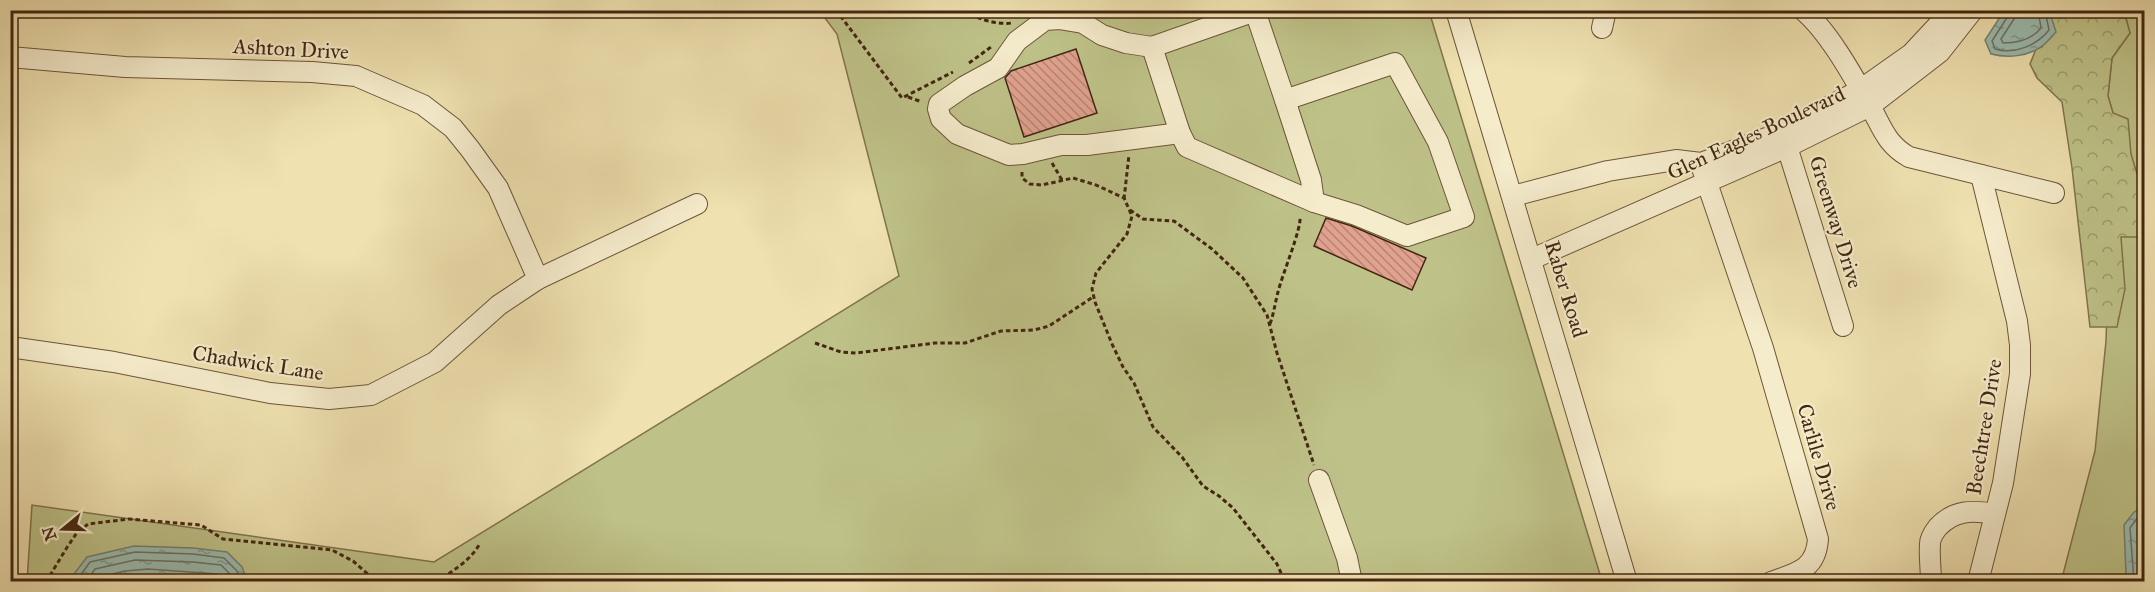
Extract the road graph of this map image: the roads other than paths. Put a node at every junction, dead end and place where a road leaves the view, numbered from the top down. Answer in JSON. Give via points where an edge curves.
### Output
{"nodes":[{"id":1,"x":1456,"y":10,"type":"edge"},
{"id":2,"x":1803,"y":10,"type":"edge"},
{"id":3,"x":1952,"y":10,"type":"edge"},
{"id":4,"x":1973,"y":10,"type":"edge"},
{"id":5,"x":1256,"y":11,"type":"edge"},
{"id":6,"x":1152,"y":47,"type":"junction"},
{"id":7,"x":10,"y":57,"type":"edge"},
{"id":8,"x":1865,"y":98,"type":"junction"},
{"id":9,"x":1285,"y":100,"type":"junction"},
{"id":10,"x":1180,"y":134,"type":"junction"},
{"id":11,"x":1785,"y":139,"type":"junction"},
{"id":12,"x":1704,"y":173,"type":"junction"},
{"id":13,"x":1981,"y":175,"type":"junction"},
{"id":14,"x":2054,"y":193,"type":"dead end"},
{"id":15,"x":1513,"y":196,"type":"junction"},
{"id":16,"x":1314,"y":202,"type":"junction"},
{"id":17,"x":697,"y":204,"type":"dead end"},
{"id":18,"x":1532,"y":259,"type":"junction"},
{"id":19,"x":538,"y":279,"type":"junction"},
{"id":20,"x":1843,"y":326,"type":"dead end"},
{"id":21,"x":10,"y":347,"type":"edge"},
{"id":22,"x":1319,"y":480,"type":"road end"},
{"id":23,"x":1994,"y":514,"type":"junction"},
{"id":24,"x":1352,"y":582,"type":"edge"},
{"id":25,"x":1627,"y":582,"type":"edge"},
{"id":26,"x":1771,"y":582,"type":"edge"},
{"id":27,"x":1931,"y":582,"type":"edge"},
{"id":28,"x":1978,"y":582,"type":"edge"}],
"edges":[{"from":1,"to":15,"type":"street","name":"Raber Road"},
{"from":2,"to":8,"type":"street","via":[[1824,32]]},
{"from":3,"to":8,"type":"street","name":"Glen Eagles Boulevard"},
{"from":4,"to":8,"type":"street","name":"Glen Eagles Boulevard","via":[[1940,52]]},
{"from":5,"to":6,"type":"street"},
{"from":5,"to":9,"type":"street"},
{"from":6,"to":10,"type":"street"},
{"from":6,"to":10,"type":"street","via":[[1126,44],[1083,23],[1045,21],[1017,41],[998,68],[939,104],[941,119],[957,134],[1009,155],[1061,145]]},
{"from":7,"to":19,"type":"street","name":"Ashton Drive","via":[[125,67],[356,76],[423,105],[453,129],[498,189]]},
{"from":8,"to":11,"type":"street","name":"Glen Eagles Boulevard"},
{"from":8,"to":13,"type":"street","via":[[1898,151]]},
{"from":9,"to":16,"type":"street","via":[[1311,180]]},
{"from":9,"to":16,"type":"street","via":[[1395,63],[1438,142],[1464,217],[1407,236]]},
{"from":10,"to":16,"type":"street","via":[[1187,147]]},
{"from":11,"to":12,"type":"street","name":"Glen Eagles Boulevard"},
{"from":11,"to":20,"type":"street","name":"Greenway Drive"},
{"from":12,"to":15,"type":"street","name":"Glen Eagles Boulevard","via":[[1676,160],[1608,171]]},
{"from":12,"to":18,"type":"street","name":"Glen Eagles Boulevard"},
{"from":12,"to":26,"type":"street","name":"Carlile Drive","via":[[1754,322],[1818,539],[1814,560],[1806,568]]},
{"from":13,"to":14,"type":"street"},
{"from":13,"to":23,"type":"street","name":"Beechtree Drive","via":[[2020,345],[2003,483]]},
{"from":15,"to":18,"type":"street","name":"Raber Road"},
{"from":17,"to":19,"type":"street","name":"Chadwick Lane"},
{"from":18,"to":25,"type":"street","name":"Raber Road"},
{"from":19,"to":21,"type":"street","name":"Chadwick Lane","via":[[499,305],[435,362],[371,395],[329,399],[270,393],[114,362]]},
{"from":22,"to":24,"type":"street"},
{"from":23,"to":27,"type":"street","via":[[1967,511],[1940,526],[1930,542]]},
{"from":23,"to":28,"type":"street","name":"Beechtree Drive"}]}
